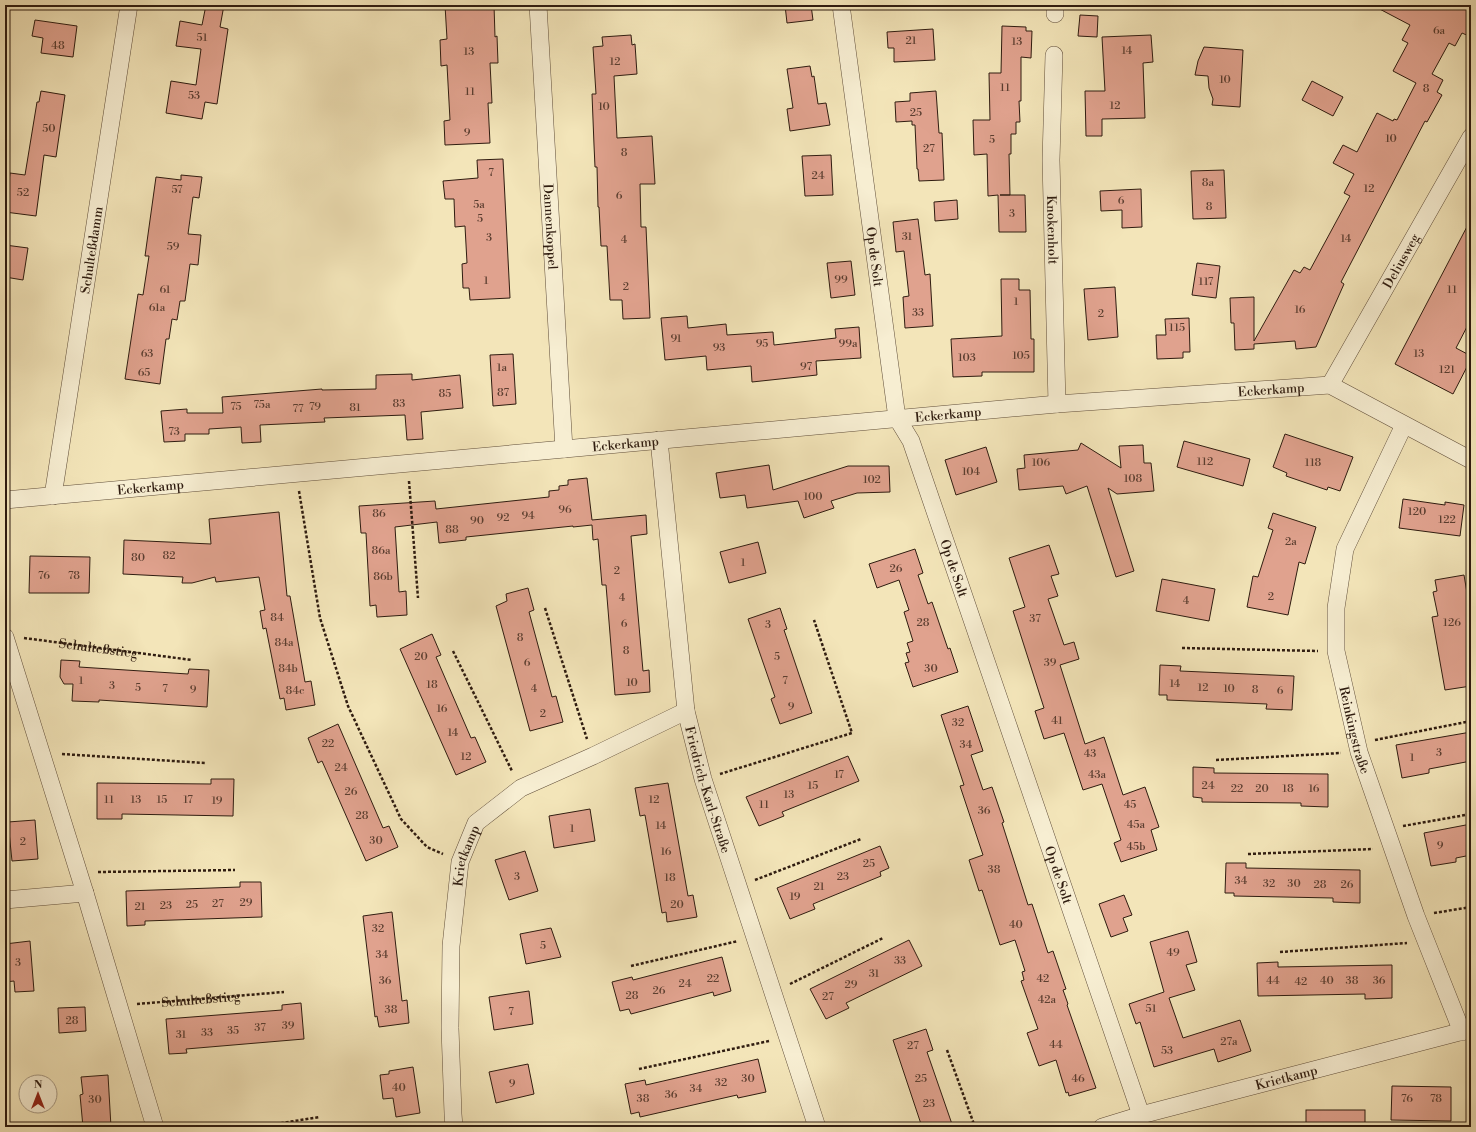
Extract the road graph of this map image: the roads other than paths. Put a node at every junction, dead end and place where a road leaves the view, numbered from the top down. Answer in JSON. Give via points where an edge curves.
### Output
{"nodes":[{"id":1,"x":129,"y":5,"type":"edge"},
{"id":2,"x":538,"y":5,"type":"edge"},
{"id":3,"x":841,"y":5,"type":"edge"},
{"id":4,"x":1054,"y":55,"type":"dead end"},
{"id":5,"x":1471,"y":137,"type":"edge"},
{"id":6,"x":1330,"y":385,"type":"junction"},
{"id":7,"x":1057,"y":404,"type":"junction"},
{"id":8,"x":897,"y":418,"type":"junction"},
{"id":9,"x":1404,"y":425,"type":"junction"},
{"id":10,"x":659,"y":440,"type":"junction"},
{"id":11,"x":564,"y":448,"type":"junction"},
{"id":12,"x":1471,"y":460,"type":"edge"},
{"id":13,"x":53,"y":496,"type":"junction"},
{"id":14,"x":5,"y":500,"type":"edge"},
{"id":15,"x":13,"y":638,"type":"edge"},
{"id":16,"x":686,"y":711,"type":"junction"},
{"id":17,"x":85,"y":893,"type":"junction"},
{"id":18,"x":5,"y":900,"type":"edge"},
{"id":19,"x":1466,"y":1031,"type":"edge"},
{"id":20,"x":1141,"y":1115,"type":"junction"},
{"id":21,"x":155,"y":1127,"type":"edge"},
{"id":22,"x":454,"y":1127,"type":"edge"},
{"id":23,"x":817,"y":1127,"type":"edge"},
{"id":24,"x":1102,"y":1127,"type":"edge"}],
"edges":[{"from":1,"to":13,"type":"street","name":"Schulteßdamm"},
{"from":2,"to":11,"type":"street","name":"Dannenkoppel"},
{"from":3,"to":8,"type":"street","name":"Op de Solt"},
{"from":4,"to":7,"type":"street","name":"Knokenholt","via":[[1051,160]]},
{"from":5,"to":6,"type":"street","name":"Deliusweg"},
{"from":6,"to":7,"type":"street","name":"Eckerkamp"},
{"from":6,"to":9,"type":"street"},
{"from":7,"to":8,"type":"street","name":"Eckerkamp"},
{"from":8,"to":10,"type":"street","name":"Eckerkamp"},
{"from":8,"to":20,"type":"street","name":"Op de Solt","via":[[911,441]]},
{"from":9,"to":12,"type":"street"},
{"from":9,"to":19,"type":"street","name":"Reinkingstraße","via":[[1345,549],[1336,608],[1336,651],[1358,748],[1385,829],[1426,942]]},
{"from":10,"to":11,"type":"street","name":"Eckerkamp"},
{"from":10,"to":16,"type":"street","name":"Friedrich-Karl-Straße"},
{"from":11,"to":13,"type":"street","name":"Eckerkamp"},
{"from":13,"to":14,"type":"street","name":"Eckerkamp"},
{"from":15,"to":17,"type":"street","via":[[41,753]]},
{"from":16,"to":22,"type":"street","name":"Krietkamp","via":[[521,788],[476,824],[460,862],[451,946],[450,1028]]},
{"from":16,"to":23,"type":"street","name":"Friedrich-Karl-Straße","via":[[703,780]]},
{"from":17,"to":18,"type":"street"},
{"from":17,"to":21,"type":"street"},
{"from":19,"to":20,"type":"street","name":"Krietkamp"},
{"from":20,"to":24,"type":"street","name":"Krietkamp"}]}
